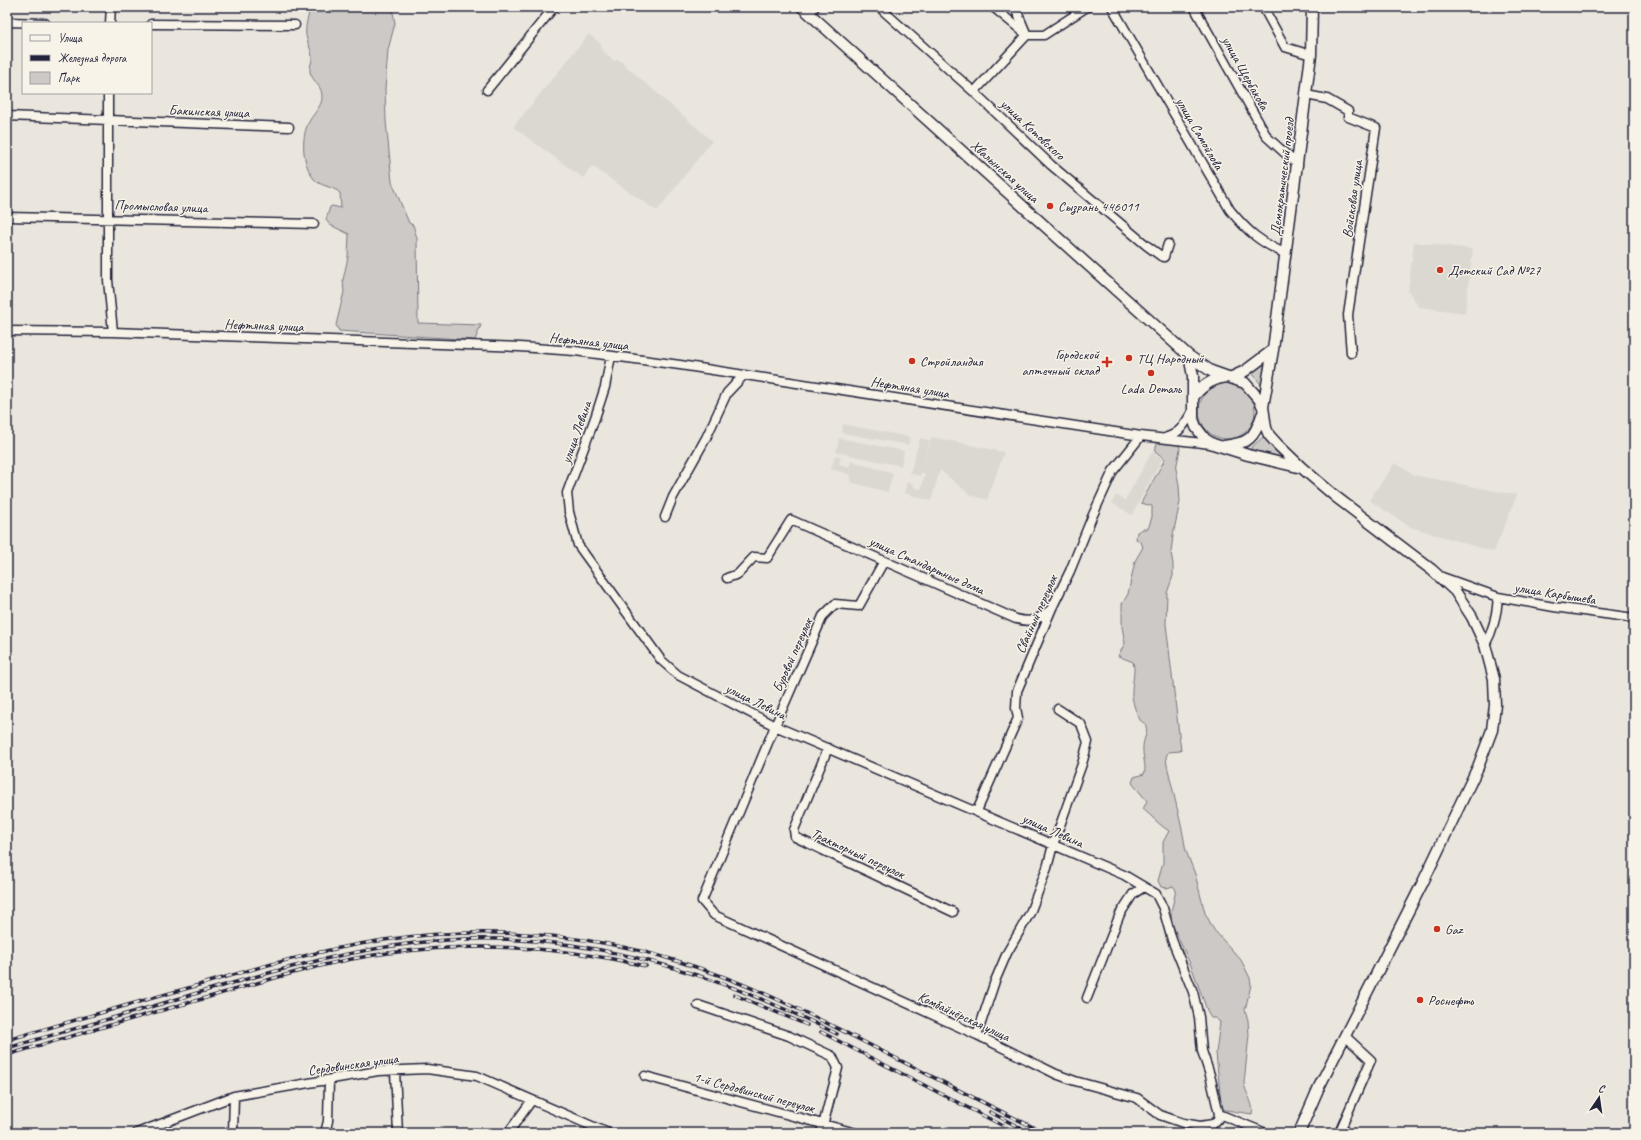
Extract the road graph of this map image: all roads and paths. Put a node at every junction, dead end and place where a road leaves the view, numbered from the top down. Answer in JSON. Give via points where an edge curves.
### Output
{"nodes":[{"id":1,"x":111,"y":7,"type":"edge"},
{"id":2,"x":554,"y":7,"type":"edge"},
{"id":3,"x":879,"y":7,"type":"edge"},
{"id":4,"x":993,"y":7,"type":"edge"},
{"id":5,"x":1015,"y":7,"type":"edge"},
{"id":6,"x":1088,"y":7,"type":"edge"},
{"id":7,"x":1112,"y":7,"type":"edge"},
{"id":8,"x":1194,"y":7,"type":"edge"},
{"id":9,"x":1263,"y":7,"type":"edge"},
{"id":10,"x":1312,"y":7,"type":"edge"},
{"id":11,"x":809,"y":9,"type":"edge"},
{"id":12,"x":7,"y":22,"type":"edge"},
{"id":13,"x":22,"y":22,"type":"edge"},
{"id":14,"x":110,"y":22,"type":"edge"},
{"id":15,"x":152,"y":24,"type":"edge"},
{"id":16,"x":295,"y":26,"type":"dead end"},
{"id":17,"x":1027,"y":35,"type":"junction"},
{"id":18,"x":1311,"y":55,"type":"junction"},
{"id":19,"x":487,"y":90,"type":"dead end"},
{"id":20,"x":974,"y":92,"type":"junction"},
{"id":21,"x":108,"y":94,"type":"edge"},
{"id":22,"x":1306,"y":95,"type":"junction"},
{"id":23,"x":7,"y":116,"type":"edge"},
{"id":24,"x":107,"y":120,"type":"junction"},
{"id":25,"x":289,"y":126,"type":"dead end"},
{"id":26,"x":1298,"y":165,"type":"junction"},
{"id":27,"x":7,"y":217,"type":"edge"},
{"id":28,"x":108,"y":218,"type":"junction"},
{"id":29,"x":314,"y":224,"type":"dead end"},
{"id":30,"x":1168,"y":244,"type":"dead end"},
{"id":31,"x":1286,"y":254,"type":"junction"},
{"id":32,"x":7,"y":331,"type":"edge"},
{"id":33,"x":113,"y":332,"type":"junction"},
{"id":34,"x":1274,"y":350,"type":"junction"},
{"id":35,"x":1351,"y":353,"type":"dead end"},
{"id":36,"x":611,"y":356,"type":"junction"},
{"id":37,"x":1189,"y":356,"type":"junction"},
{"id":38,"x":744,"y":375,"type":"junction"},
{"id":39,"x":1230,"y":377,"type":"junction"},
{"id":40,"x":1194,"y":396,"type":"junction"},
{"id":41,"x":1263,"y":409,"type":"junction"},
{"id":42,"x":1192,"y":410,"type":"junction"},
{"id":43,"x":1141,"y":436,"type":"junction"},
{"id":44,"x":1162,"y":438,"type":"junction"},
{"id":45,"x":1217,"y":445,"type":"junction"},
{"id":46,"x":1302,"y":468,"type":"junction"},
{"id":47,"x":665,"y":517,"type":"dead end"},
{"id":48,"x":884,"y":561,"type":"junction"},
{"id":49,"x":1439,"y":576,"type":"junction"},
{"id":50,"x":727,"y":578,"type":"dead end"},
{"id":51,"x":1498,"y":597,"type":"junction"},
{"id":52,"x":1052,"y":608,"type":"junction"},
{"id":53,"x":1634,"y":618,"type":"edge"},
{"id":54,"x":1485,"y":645,"type":"junction"},
{"id":55,"x":1058,"y":709,"type":"dead end"},
{"id":56,"x":775,"y":726,"type":"junction"},
{"id":57,"x":828,"y":748,"type":"junction"},
{"id":58,"x":977,"y":811,"type":"junction"},
{"id":59,"x":1053,"y":845,"type":"junction"},
{"id":60,"x":1144,"y":887,"type":"junction"},
{"id":61,"x":702,"y":901,"type":"joint"},
{"id":62,"x":953,"y":912,"type":"dead end"},
{"id":63,"x":1087,"y":998,"type":"dead end"},
{"id":64,"x":698,"y":1005,"type":"dead end"},
{"id":65,"x":977,"y":1035,"type":"junction"},
{"id":66,"x":1346,"y":1036,"type":"junction"},
{"id":67,"x":395,"y":1070,"type":"junction"},
{"id":68,"x":645,"y":1076,"type":"dead end"},
{"id":69,"x":329,"y":1080,"type":"junction"},
{"id":70,"x":234,"y":1096,"type":"junction"},
{"id":71,"x":532,"y":1100,"type":"junction"},
{"id":72,"x":1219,"y":1114,"type":"junction"},
{"id":73,"x":824,"y":1124,"type":"junction"},
{"id":74,"x":137,"y":1133,"type":"edge"},
{"id":75,"x":233,"y":1133,"type":"edge"},
{"id":76,"x":325,"y":1133,"type":"edge"},
{"id":77,"x":398,"y":1133,"type":"edge"},
{"id":78,"x":508,"y":1133,"type":"edge"},
{"id":79,"x":608,"y":1133,"type":"edge"},
{"id":80,"x":821,"y":1133,"type":"edge"},
{"id":81,"x":856,"y":1133,"type":"edge"},
{"id":82,"x":1266,"y":1133,"type":"edge"},
{"id":83,"x":1299,"y":1133,"type":"edge"},
{"id":84,"x":1339,"y":1133,"type":"edge"}],
"edges":[{"from":1,"to":14,"type":"street"},
{"from":2,"to":19,"type":"street"},
{"from":3,"to":20,"type":"street","name":"улица Котовского"},
{"from":4,"to":17,"type":"street"},
{"from":5,"to":17,"type":"street"},
{"from":6,"to":17,"type":"street","via":[[1044,34]]},
{"from":7,"to":31,"type":"street","name":"улица Самойлова","via":[[1230,210],[1245,228],[1269,246]]},
{"from":8,"to":26,"type":"street","name":"улица Щербакова","via":[[1267,137]]},
{"from":9,"to":18,"type":"street","via":[[1285,48]]},
{"from":10,"to":18,"type":"main road","name":"Демократический проезд"},
{"from":11,"to":37,"type":"main road","name":"Хвалынская улица"},
{"from":12,"to":13,"type":"street"},
{"from":15,"to":16,"type":"street"},
{"from":17,"to":20,"type":"street"},
{"from":18,"to":22,"type":"main road","name":"Демократический проезд"},
{"from":20,"to":30,"type":"street","name":"улица Котовского","via":[[1051,165],[1146,245],[1164,257]]},
{"from":21,"to":24,"type":"street"},
{"from":22,"to":26,"type":"main road","name":"Демократический проезд"},
{"from":22,"to":35,"type":"street","name":"Войсковая улица","via":[[1326,98],[1348,111],[1348,117],[1376,128],[1348,315]]},
{"from":23,"to":24,"type":"street","name":"Бакинская улица"},
{"from":24,"to":25,"type":"street","name":"Бакинская улица"},
{"from":24,"to":28,"type":"street"},
{"from":26,"to":31,"type":"main road","name":"Демократический проезд"},
{"from":27,"to":28,"type":"street","name":"Промысловая улица"},
{"from":28,"to":29,"type":"street","name":"Промысловая улица"},
{"from":28,"to":33,"type":"street","via":[[108,280]]},
{"from":31,"to":34,"type":"main road","name":"Демократический проезд"},
{"from":32,"to":33,"type":"street","name":"Нефтяная улица"},
{"from":33,"to":36,"type":"street","name":"Нефтяная улица","via":[[520,347]]},
{"from":34,"to":39,"type":"main road","via":[[1245,372]]},
{"from":34,"to":41,"type":"main road","name":"Демократический проезд"},
{"from":36,"to":38,"type":"street","name":"Нефтяная улица"},
{"from":36,"to":56,"type":"street","name":"улица Левина","via":[[605,387],[567,493],[578,545],[661,660],[678,675]]},
{"from":37,"to":39,"type":"main road","name":"Хвалынская улица","via":[[1211,371]]},
{"from":37,"to":40,"type":"main road"},
{"from":38,"to":43,"type":"street","name":"Нефтяная улица"},
{"from":38,"to":47,"type":"street","via":[[727,393]]},
{"from":39,"to":40,"type":"main road","via":[[1210,381]]},
{"from":39,"to":41,"type":"main road","via":[[1245,383],[1253,390]]},
{"from":40,"to":42,"type":"main road"},
{"from":41,"to":45,"type":"main road","via":[[1258,428],[1250,438],[1241,444]]},
{"from":41,"to":46,"type":"main road","via":[[1269,435]]},
{"from":42,"to":44,"type":"street","via":[[1175,435]]},
{"from":42,"to":45,"type":"main road","via":[[1200,434],[1205,440]]},
{"from":43,"to":44,"type":"street","name":"Нефтяная улица"},
{"from":43,"to":52,"type":"street","name":"Свайный переулок","via":[[1113,471]]},
{"from":44,"to":45,"type":"street","name":"Нефтяная улица"},
{"from":45,"to":46,"type":"main road"},
{"from":46,"to":49,"type":"main road"},
{"from":48,"to":50,"type":"street","name":"улица Стандартные дома","via":[[791,520],[767,558],[754,557],[738,574]]},
{"from":48,"to":52,"type":"street","name":"улица Стандартные дома","via":[[1025,621],[1040,619]]},
{"from":48,"to":56,"type":"street","name":"Буровой переулок","via":[[859,606],[835,604],[823,616]]},
{"from":49,"to":51,"type":"street"},
{"from":49,"to":54,"type":"main road","via":[[1455,591],[1472,617]]},
{"from":51,"to":53,"type":"street","name":"улица Карбышева"},
{"from":51,"to":54,"type":"street","name":"улица Карбышева","via":[[1496,618]]},
{"from":52,"to":58,"type":"street","name":"Свайный переулок","via":[[1017,692],[1018,718]]},
{"from":54,"to":66,"type":"main road","via":[[1494,679],[1495,705],[1492,730],[1486,748]]},
{"from":55,"to":59,"type":"street","via":[[1081,724],[1088,742]]},
{"from":56,"to":57,"type":"street","name":"улица Левина"},
{"from":56,"to":61,"type":"street","name":"Буровой переулок"},
{"from":57,"to":58,"type":"street","name":"улица Левина"},
{"from":57,"to":62,"type":"street","name":"Тракторный переулок","via":[[794,830],[796,837]]},
{"from":58,"to":59,"type":"street","name":"улица Левина"},
{"from":59,"to":60,"type":"street","name":"улица Левина","via":[[1124,875]]},
{"from":59,"to":65,"type":"street","via":[[1030,913],[1007,953]]},
{"from":60,"to":63,"type":"street","via":[[1133,894],[1120,914]]},
{"from":60,"to":72,"type":"street","name":"улица Левина","via":[[1156,894],[1163,908],[1172,940],[1193,992],[1199,1017],[1202,1051]]},
{"from":61,"to":65,"type":"street","name":"Комбайнёрская улица","via":[[714,915]]},
{"from":64,"to":73,"type":"street","via":[[789,1036],[832,1056],[838,1068]]},
{"from":65,"to":72,"type":"street","name":"Комбайнёрская улица","via":[[1069,1079],[1138,1098],[1160,1114],[1178,1122],[1192,1125],[1213,1124],[1218,1120]]},
{"from":66,"to":83,"type":"main road","via":[[1319,1087]]},
{"from":66,"to":84,"type":"street","via":[[1371,1060]]},
{"from":67,"to":69,"type":"street","name":"Сердовинская улица"},
{"from":67,"to":71,"type":"street","name":"Сердовинская улица","via":[[427,1069],[477,1076]]},
{"from":67,"to":77,"type":"street"},
{"from":68,"to":73,"type":"street","name":"1-й Сердовинский переулок"},
{"from":69,"to":70,"type":"street","name":"Сердовинская улица"},
{"from":69,"to":76,"type":"street","via":[[328,1121]]},
{"from":70,"to":74,"type":"street","name":"Сердовинская улица"},
{"from":70,"to":75,"type":"street"},
{"from":71,"to":78,"type":"street"},
{"from":71,"to":79,"type":"street","name":"Сердовинская улица"},
{"from":72,"to":82,"type":"street"},
{"from":73,"to":80,"type":"street"},
{"from":73,"to":81,"type":"street","name":"1-й Сердовинский переулок"}]}
